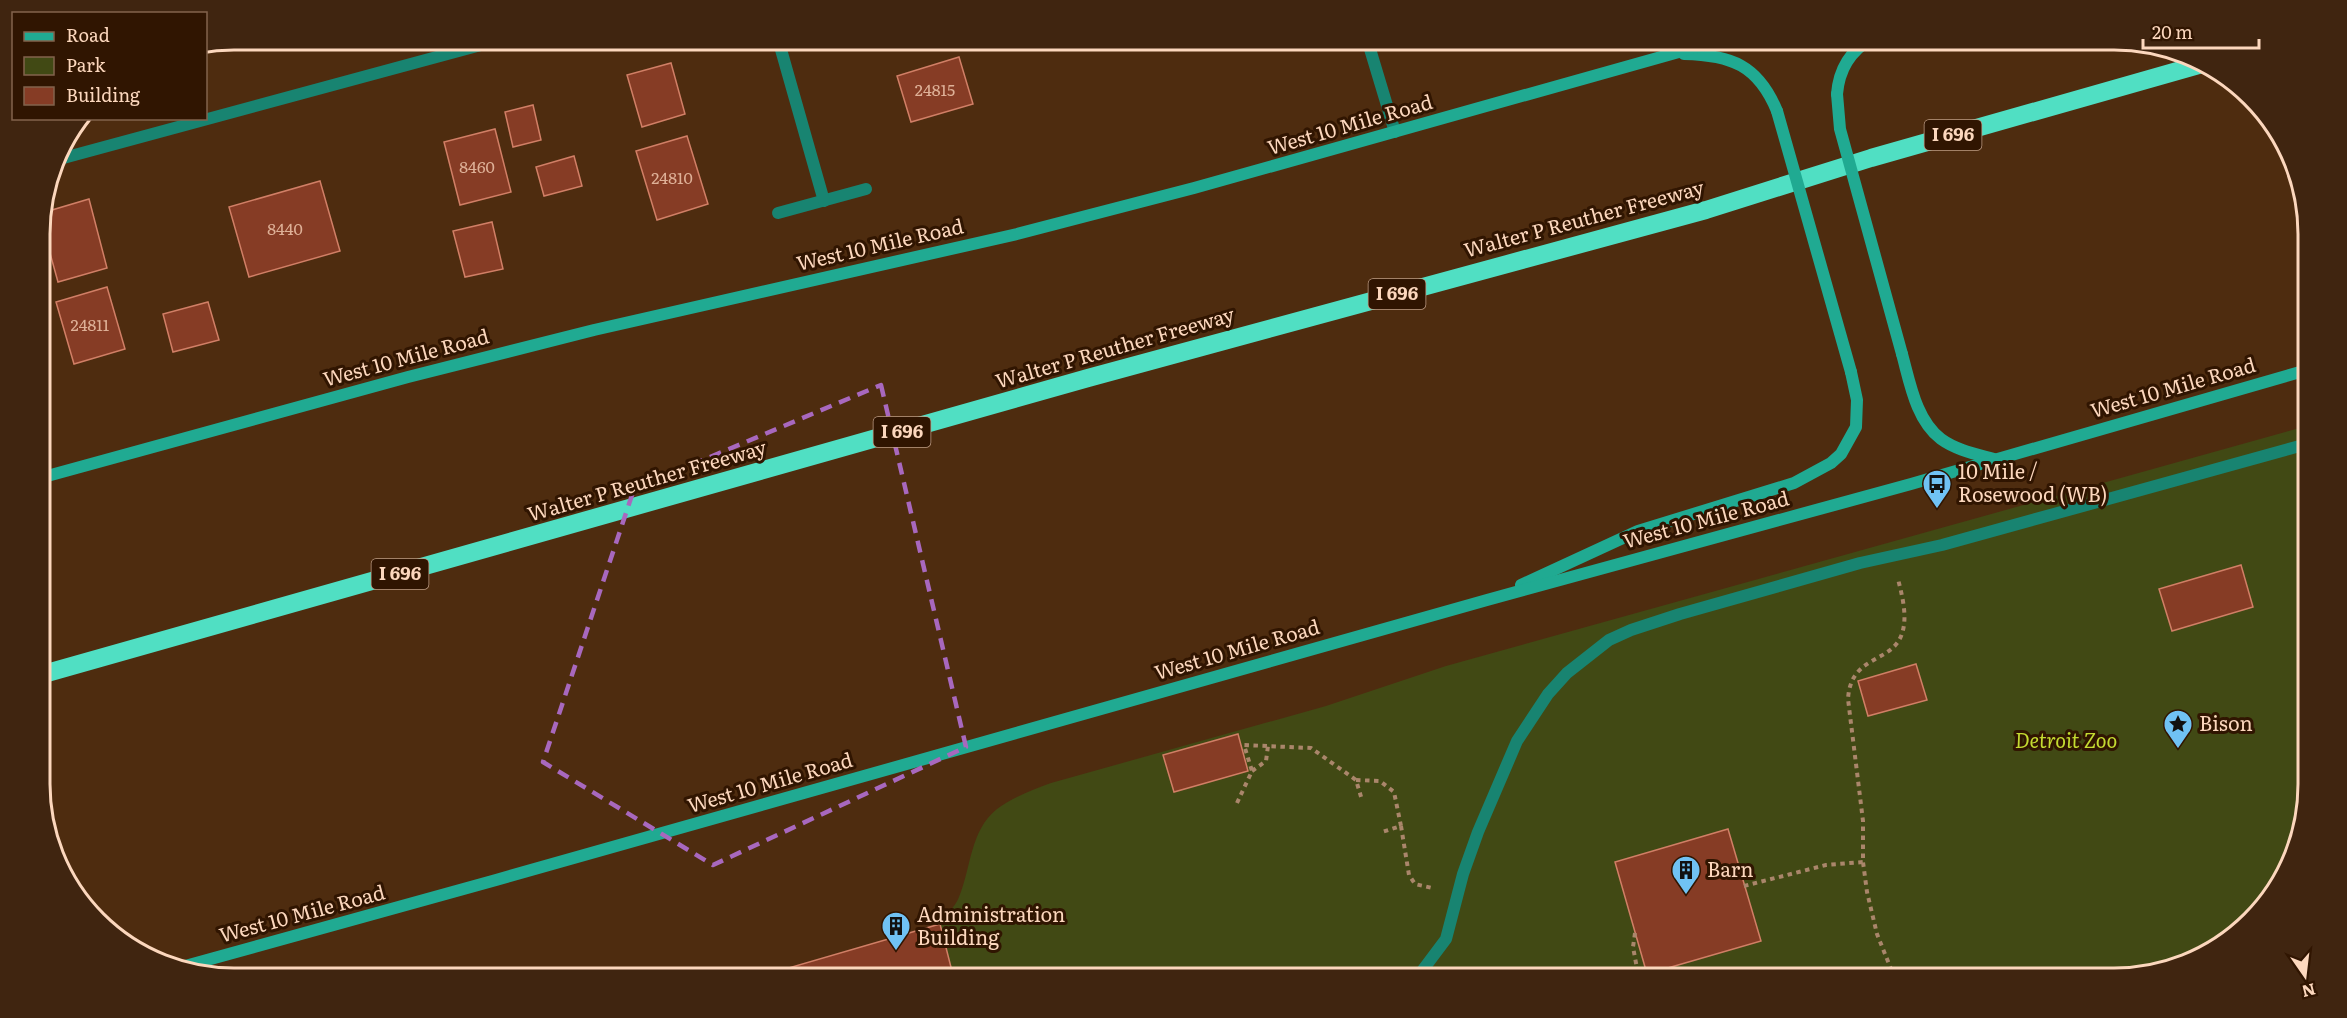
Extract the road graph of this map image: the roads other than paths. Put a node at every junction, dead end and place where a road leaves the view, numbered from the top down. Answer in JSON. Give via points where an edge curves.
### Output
{"nodes":[{"id":1,"x":462,"y":50,"type":"edge"},
{"id":2,"x":781,"y":50,"type":"edge"},
{"id":3,"x":1370,"y":50,"type":"edge"},
{"id":4,"x":1687,"y":50,"type":"edge"},
{"id":5,"x":1857,"y":50,"type":"edge"},
{"id":6,"x":1673,"y":54,"type":"junction"},
{"id":7,"x":2192,"y":67,"type":"edge"},
{"id":8,"x":207,"y":119,"type":"edge"},
{"id":9,"x":204,"y":120,"type":"edge"},
{"id":10,"x":1395,"y":132,"type":"junction"},
{"id":11,"x":66,"y":157,"type":"edge"},
{"id":12,"x":866,"y":189,"type":"dead end"},
{"id":13,"x":824,"y":201,"type":"junction"},
{"id":14,"x":777,"y":213,"type":"dead end"},
{"id":15,"x":2298,"y":373,"type":"edge"},
{"id":16,"x":2298,"y":446,"type":"edge"},
{"id":17,"x":1994,"y":459,"type":"junction"},
{"id":18,"x":50,"y":475,"type":"edge"},
{"id":19,"x":1487,"y":600,"type":"junction"},
{"id":20,"x":50,"y":672,"type":"edge"},
{"id":21,"x":193,"y":964,"type":"edge"},
{"id":22,"x":1427,"y":968,"type":"edge"}],
"edges":[{"from":1,"to":8,"type":"street"},
{"from":2,"to":13,"type":"street"},
{"from":3,"to":10,"type":"street"},
{"from":4,"to":6,"type":"main road","name":"West 10 Mile Road"},
{"from":5,"to":17,"type":"main road","bridge":true,"via":[[1842,69],[1836,110],[1913,393],[1929,426],[1940,438]]},
{"from":6,"to":10,"type":"main road","name":"West 10 Mile Road"},
{"from":6,"to":19,"type":"main road","bridge":true,"via":[[1718,56],[1749,69],[1765,86],[1777,111],[1851,372],[1857,400],[1856,428],[1831,463],[1794,483],[1638,531]]},
{"from":7,"to":20,"type":"highway","name":"Walter P Reuther Freeway","number":"I 696","via":[[1871,158],[1706,210],[1088,378]]},
{"from":9,"to":11,"type":"street"},
{"from":10,"to":18,"type":"main road","name":"West 10 Mile Road","via":[[1017,234],[594,330],[408,377]]},
{"from":12,"to":13,"type":"street"},
{"from":13,"to":14,"type":"street"},
{"from":15,"to":17,"type":"main road","name":"West 10 Mile Road"},
{"from":16,"to":22,"type":"street","via":[[1942,545],[1860,563],[1680,614],[1610,640],[1567,673],[1548,694],[1518,741],[1478,832],[1446,939]]},
{"from":17,"to":19,"type":"main road","name":"West 10 Mile Road"},
{"from":19,"to":21,"type":"main road","name":"West 10 Mile Road"}]}
